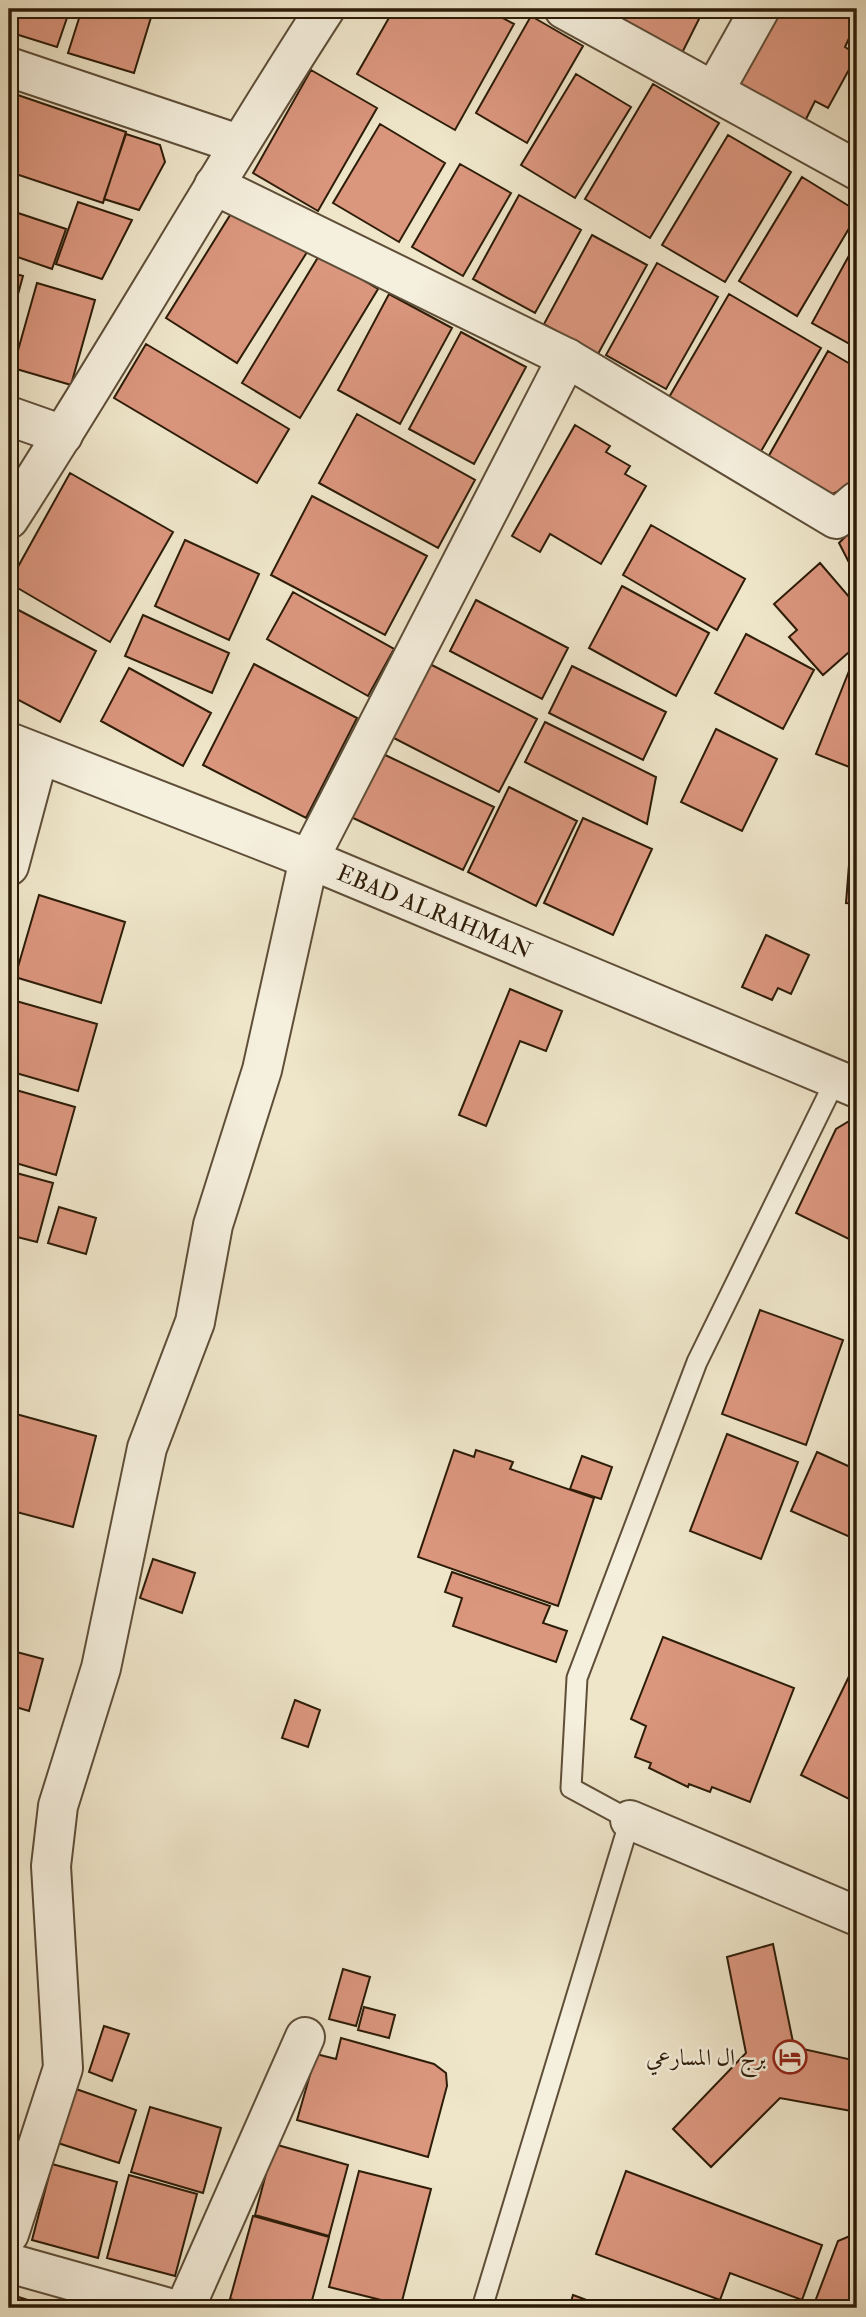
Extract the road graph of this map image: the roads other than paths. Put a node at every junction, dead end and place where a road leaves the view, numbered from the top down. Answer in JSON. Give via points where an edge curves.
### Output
{"nodes":[{"id":1,"x":325,"y":9,"type":"edge"},
{"id":2,"x":564,"y":9,"type":"edge"},
{"id":3,"x":760,"y":9,"type":"edge"},
{"id":4,"x":9,"y":67,"type":"edge"},
{"id":5,"x":714,"y":91,"type":"junction"},
{"id":6,"x":238,"y":144,"type":"junction"},
{"id":7,"x":857,"y":170,"type":"edge"},
{"id":8,"x":214,"y":184,"type":"junction"},
{"id":9,"x":567,"y":358,"type":"junction"},
{"id":10,"x":9,"y":416,"type":"edge"},
{"id":11,"x":63,"y":435,"type":"junction"},
{"id":12,"x":857,"y":500,"type":"edge"},
{"id":13,"x":9,"y":519,"type":"edge"},
{"id":14,"x":24,"y":748,"type":"edge"},
{"id":15,"x":309,"y":859,"type":"junction"},
{"id":16,"x":9,"y":866,"type":"edge"},
{"id":17,"x":846,"y":1085,"type":"edge"},
{"id":18,"x":631,"y":1820,"type":"junction"},
{"id":19,"x":857,"y":1916,"type":"edge"},
{"id":20,"x":305,"y":2036,"type":"dead end"},
{"id":21,"x":9,"y":2234,"type":"edge"},
{"id":22,"x":9,"y":2263,"type":"edge"},
{"id":23,"x":169,"y":2308,"type":"edge"},
{"id":24,"x":184,"y":2308,"type":"edge"},
{"id":25,"x":482,"y":2308,"type":"edge"}],
"edges":[{"from":1,"to":6,"type":"street"},
{"from":2,"to":5,"type":"street"},
{"from":3,"to":5,"type":"street"},
{"from":4,"to":6,"type":"street"},
{"from":5,"to":7,"type":"street"},
{"from":6,"to":8,"type":"street"},
{"from":8,"to":9,"type":"street"},
{"from":8,"to":11,"type":"street"},
{"from":9,"to":12,"type":"street","via":[[836,519]]},
{"from":9,"to":15,"type":"street"},
{"from":10,"to":11,"type":"street"},
{"from":11,"to":13,"type":"street"},
{"from":14,"to":15,"type":"street","name":"EBAD ALRAHMAN"},
{"from":14,"to":16,"type":"street"},
{"from":15,"to":17,"type":"street","name":"EBAD ALRAHMAN"},
{"from":15,"to":21,"type":"street","via":[[262,1070],[213,1225],[195,1322],[147,1448],[101,1668],[58,1805],[51,1866],[63,2068]]},
{"from":17,"to":18,"type":"lane","via":[[697,1362],[577,1678],[571,1788]]},
{"from":18,"to":19,"type":"street"},
{"from":18,"to":25,"type":"lane"},
{"from":20,"to":24,"type":"street"},
{"from":22,"to":23,"type":"street"}]}
